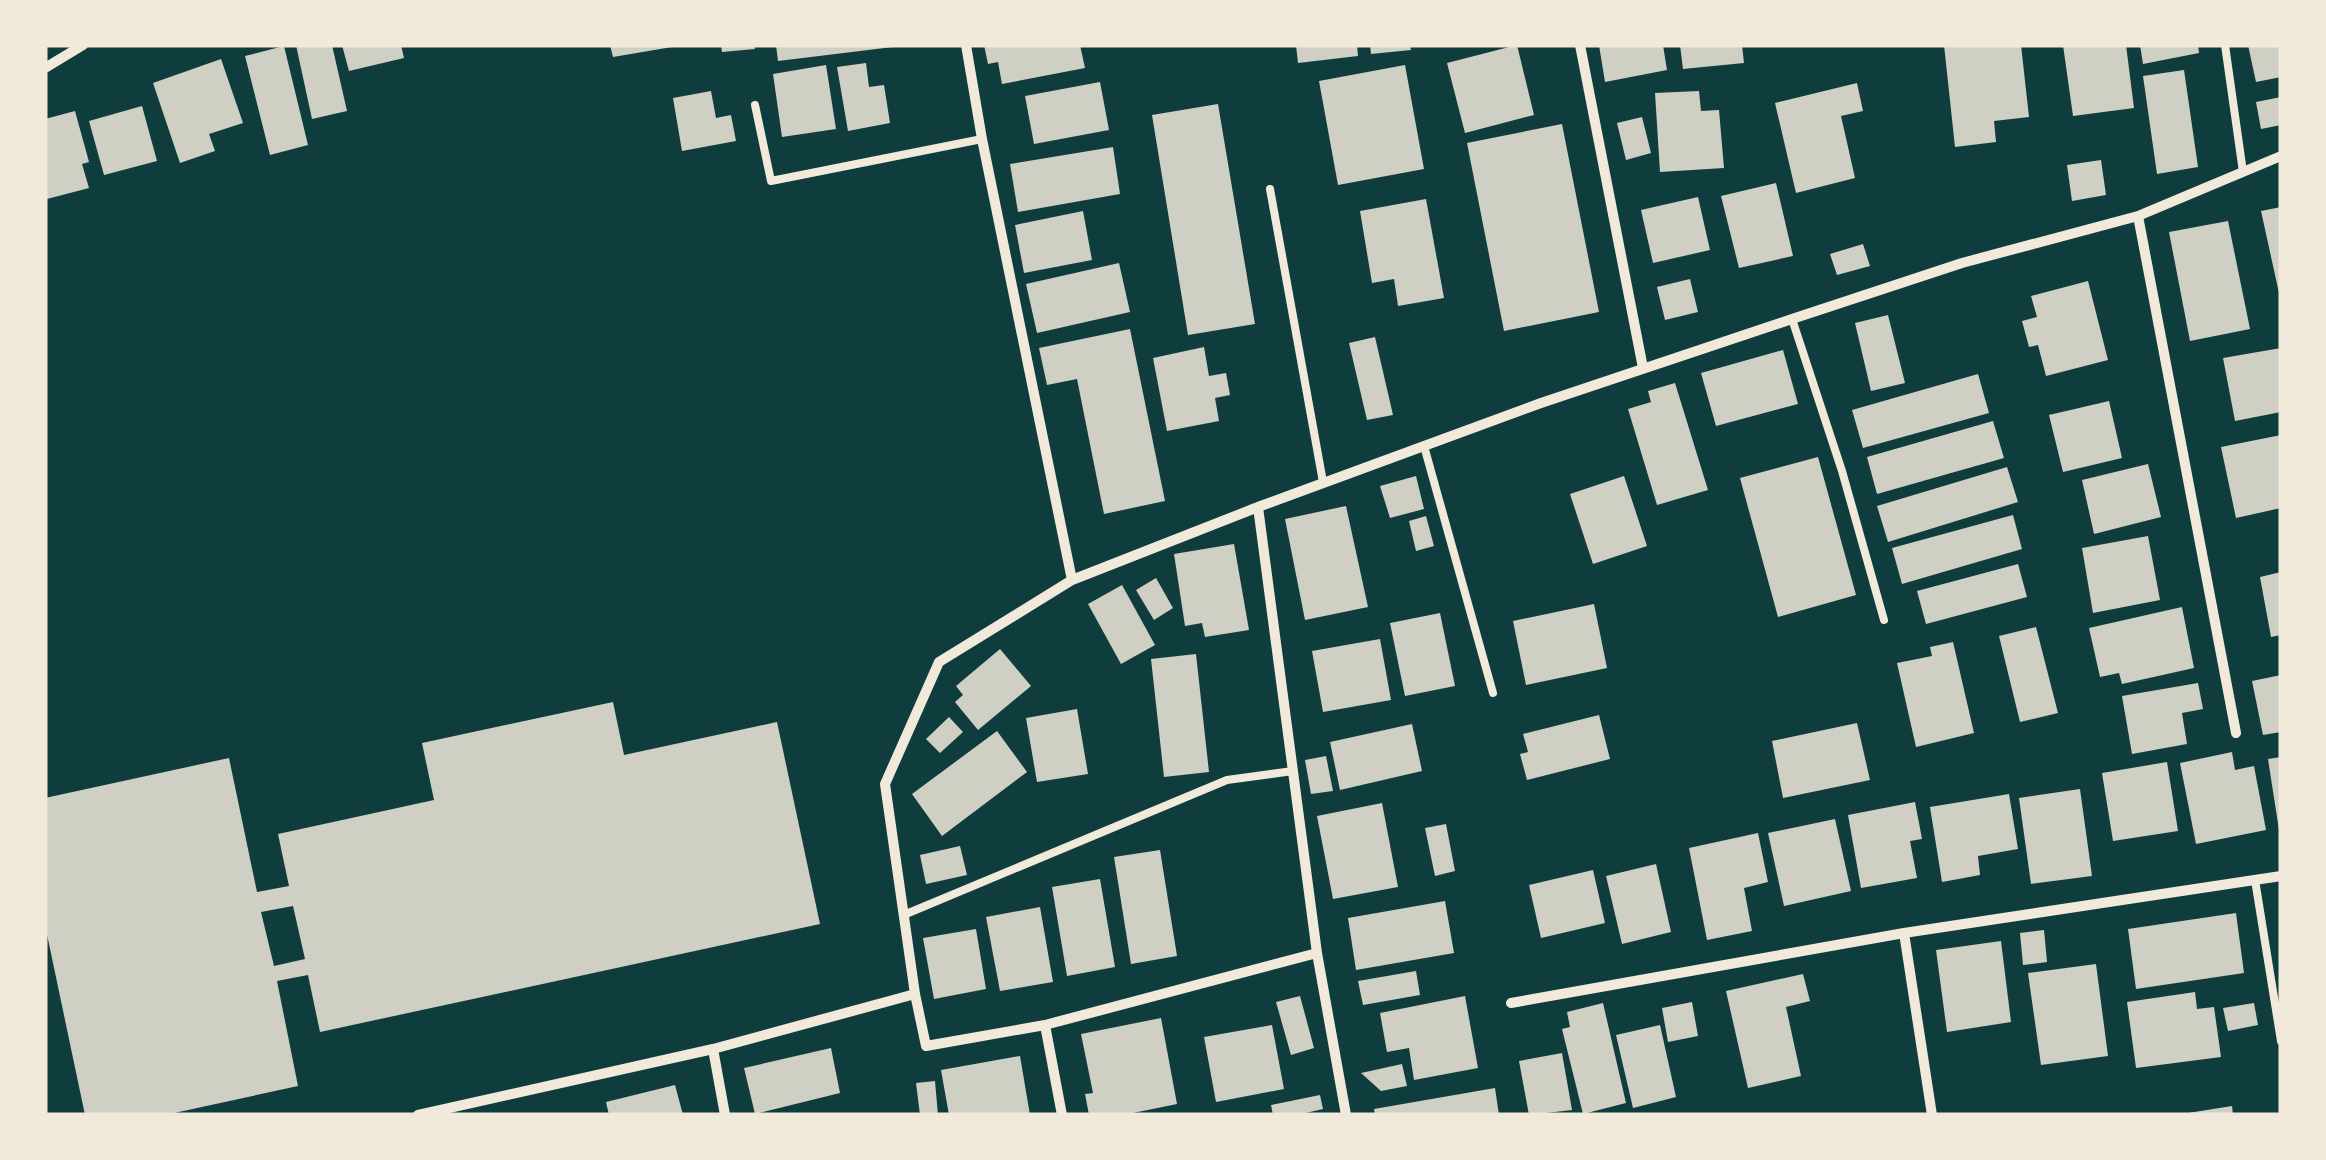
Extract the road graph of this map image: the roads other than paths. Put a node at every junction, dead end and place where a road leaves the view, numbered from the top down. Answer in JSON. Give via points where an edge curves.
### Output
{"nodes":[{"id":1,"x":83,"y":45,"type":"edge"},
{"id":2,"x":966,"y":45,"type":"edge"},
{"id":3,"x":1580,"y":45,"type":"edge"},
{"id":4,"x":2225,"y":45,"type":"edge"},
{"id":5,"x":45,"y":68,"type":"edge"},
{"id":6,"x":755,"y":105,"type":"dead end"},
{"id":7,"x":982,"y":139,"type":"junction"},
{"id":8,"x":2281,"y":156,"type":"edge"},
{"id":9,"x":2243,"y":172,"type":"junction"},
{"id":10,"x":1270,"y":188,"type":"dead end"},
{"id":11,"x":2138,"y":216,"type":"junction"},
{"id":12,"x":1792,"y":319,"type":"junction"},
{"id":13,"x":1644,"y":368,"type":"junction"},
{"id":14,"x":1424,"y":446,"type":"junction"},
{"id":15,"x":1324,"y":482,"type":"junction"},
{"id":16,"x":1258,"y":507,"type":"junction"},
{"id":17,"x":1072,"y":580,"type":"junction"},
{"id":18,"x":1884,"y":620,"type":"dead end"},
{"id":19,"x":1493,"y":693,"type":"dead end"},
{"id":20,"x":2236,"y":732,"type":"dead end"},
{"id":21,"x":1293,"y":772,"type":"junction"},
{"id":22,"x":2281,"y":876,"type":"edge"},
{"id":23,"x":2255,"y":880,"type":"junction"},
{"id":24,"x":906,"y":914,"type":"junction"},
{"id":25,"x":1904,"y":933,"type":"junction"},
{"id":26,"x":1317,"y":953,"type":"junction"},
{"id":27,"x":915,"y":994,"type":"junction"},
{"id":28,"x":1511,"y":1003,"type":"dead end"},
{"id":29,"x":1045,"y":1025,"type":"junction"},
{"id":30,"x":2281,"y":1041,"type":"edge"},
{"id":31,"x":712,"y":1049,"type":"junction"},
{"id":32,"x":418,"y":1115,"type":"edge"},
{"id":33,"x":725,"y":1115,"type":"edge"},
{"id":34,"x":1062,"y":1115,"type":"edge"},
{"id":35,"x":1346,"y":1115,"type":"edge"},
{"id":36,"x":1932,"y":1115,"type":"edge"}],
"edges":[{"from":1,"to":5,"type":"street"},
{"from":2,"to":7,"type":"street"},
{"from":3,"to":13,"type":"street"},
{"from":4,"to":9,"type":"lane"},
{"from":6,"to":7,"type":"lane","via":[[771,181]]},
{"from":7,"to":17,"type":"street"},
{"from":8,"to":9,"type":"street"},
{"from":9,"to":11,"type":"street"},
{"from":10,"to":15,"type":"lane"},
{"from":11,"to":12,"type":"street","via":[[1962,263]]},
{"from":11,"to":20,"type":"street"},
{"from":12,"to":13,"type":"street"},
{"from":12,"to":18,"type":"lane"},
{"from":13,"to":14,"type":"street"},
{"from":14,"to":15,"type":"street"},
{"from":14,"to":19,"type":"lane"},
{"from":15,"to":16,"type":"street"},
{"from":16,"to":17,"type":"street"},
{"from":16,"to":21,"type":"street"},
{"from":17,"to":24,"type":"street","via":[[939,662],[885,784]]},
{"from":21,"to":24,"type":"lane","via":[[1227,780]]},
{"from":21,"to":26,"type":"street"},
{"from":22,"to":23,"type":"street"},
{"from":23,"to":25,"type":"street"},
{"from":23,"to":30,"type":"lane"},
{"from":24,"to":27,"type":"street"},
{"from":25,"to":28,"type":"street"},
{"from":25,"to":36,"type":"street"},
{"from":26,"to":29,"type":"street"},
{"from":26,"to":35,"type":"street"},
{"from":27,"to":29,"type":"street","via":[[926,1046]]},
{"from":27,"to":31,"type":"street"},
{"from":29,"to":34,"type":"street"},
{"from":31,"to":32,"type":"street"},
{"from":31,"to":33,"type":"street"}]}
